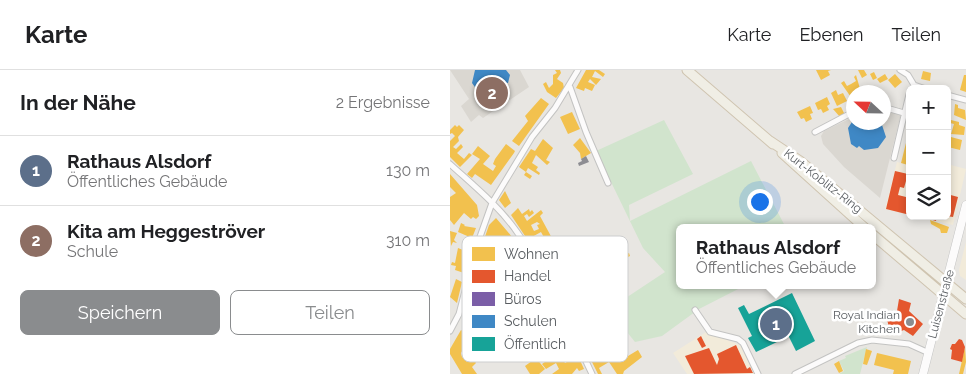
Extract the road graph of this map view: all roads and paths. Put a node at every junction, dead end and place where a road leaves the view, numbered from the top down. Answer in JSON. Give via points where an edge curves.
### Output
{"nodes":[{"id":1,"x":578,"y":70,"type":"edge"},
{"id":2,"x":686,"y":70,"type":"edge"},
{"id":3,"x":900,"y":70,"type":"edge"},
{"id":4,"x":910,"y":72,"type":"edge"},
{"id":5,"x":911,"y":85,"type":"edge"},
{"id":6,"x":570,"y":87,"type":"junction"},
{"id":7,"x":951,"y":96,"type":"edge"},
{"id":8,"x":966,"y":100,"type":"edge"},
{"id":9,"x":906,"y":105,"type":"edge"},
{"id":10,"x":891,"y":109,"type":"edge"},
{"id":11,"x":904,"y":112,"type":"junction"},
{"id":12,"x":846,"y":116,"type":"edge"},
{"id":13,"x":814,"y":132,"type":"dead end"},
{"id":14,"x":770,"y":141,"type":"junction"},
{"id":15,"x":894,"y":158,"type":"dead end"},
{"id":16,"x":450,"y":164,"type":"edge"},
{"id":17,"x":608,"y":183,"type":"dead end"},
{"id":18,"x":492,"y":203,"type":"junction"},
{"id":19,"x":966,"y":205,"type":"edge"},
{"id":20,"x":861,"y":224,"type":"edge"},
{"id":21,"x":876,"y":224,"type":"edge"},
{"id":22,"x":876,"y":224,"type":"edge"},
{"id":23,"x":480,"y":236,"type":"edge"},
{"id":24,"x":520,"y":236,"type":"edge"},
{"id":25,"x":876,"y":237,"type":"edge"},
{"id":26,"x":947,"y":283,"type":"junction"},
{"id":27,"x":944,"y":295,"type":"junction"},
{"id":28,"x":966,"y":300,"type":"edge"},
{"id":29,"x":462,"y":302,"type":"edge"},
{"id":30,"x":695,"y":310,"type":"dead end"},
{"id":31,"x":966,"y":314,"type":"edge"},
{"id":32,"x":450,"y":331,"type":"edge"},
{"id":33,"x":929,"y":353,"type":"junction"},
{"id":34,"x":586,"y":362,"type":"edge"},
{"id":35,"x":592,"y":374,"type":"edge"},
{"id":36,"x":758,"y":374,"type":"edge"},
{"id":37,"x":795,"y":374,"type":"edge"},
{"id":38,"x":923,"y":374,"type":"edge"}],
"edges":[{"from":1,"to":6,"type":"street"},
{"from":2,"to":14,"type":"main road","name":"Kurt-Koblitz-Ring"},
{"from":3,"to":4,"type":"street"},
{"from":4,"to":5,"type":"street"},
{"from":6,"to":17,"type":"street"},
{"from":6,"to":18,"type":"street","via":[[532,137]]},
{"from":7,"to":8,"type":"street"},
{"from":9,"to":11,"type":"street"},
{"from":10,"to":11,"type":"street"},
{"from":11,"to":15,"type":"street"},
{"from":12,"to":13,"type":"street"},
{"from":14,"to":20,"type":"main road","name":"Kurt-Koblitz-Ring"},
{"from":14,"to":22,"type":"main road","name":"Kurt-Koblitz-Ring","via":[[800,161]]},
{"from":16,"to":18,"type":"street"},
{"from":18,"to":23,"type":"street"},
{"from":18,"to":24,"type":"street"},
{"from":19,"to":26,"type":"main road","name":"Luisenstraße"},
{"from":21,"to":26,"type":"main road","name":"Kurt-Koblitz-Ring"},
{"from":25,"to":27,"type":"main road"},
{"from":26,"to":27,"type":"main road","name":"Luisenstraße"},
{"from":26,"to":28,"type":"main road","name":"Kurt-Koblitz-Ring"},
{"from":27,"to":31,"type":"main road"},
{"from":27,"to":33,"type":"main road","name":"Luisenstraße"},
{"from":29,"to":32,"type":"street"},
{"from":30,"to":36,"type":"street","via":[[710,332],[743,343]]},
{"from":33,"to":37,"type":"street","via":[[914,345],[878,339],[864,341]]},
{"from":33,"to":38,"type":"main road","name":"Luisenstraße"},
{"from":34,"to":35,"type":"street"}]}
